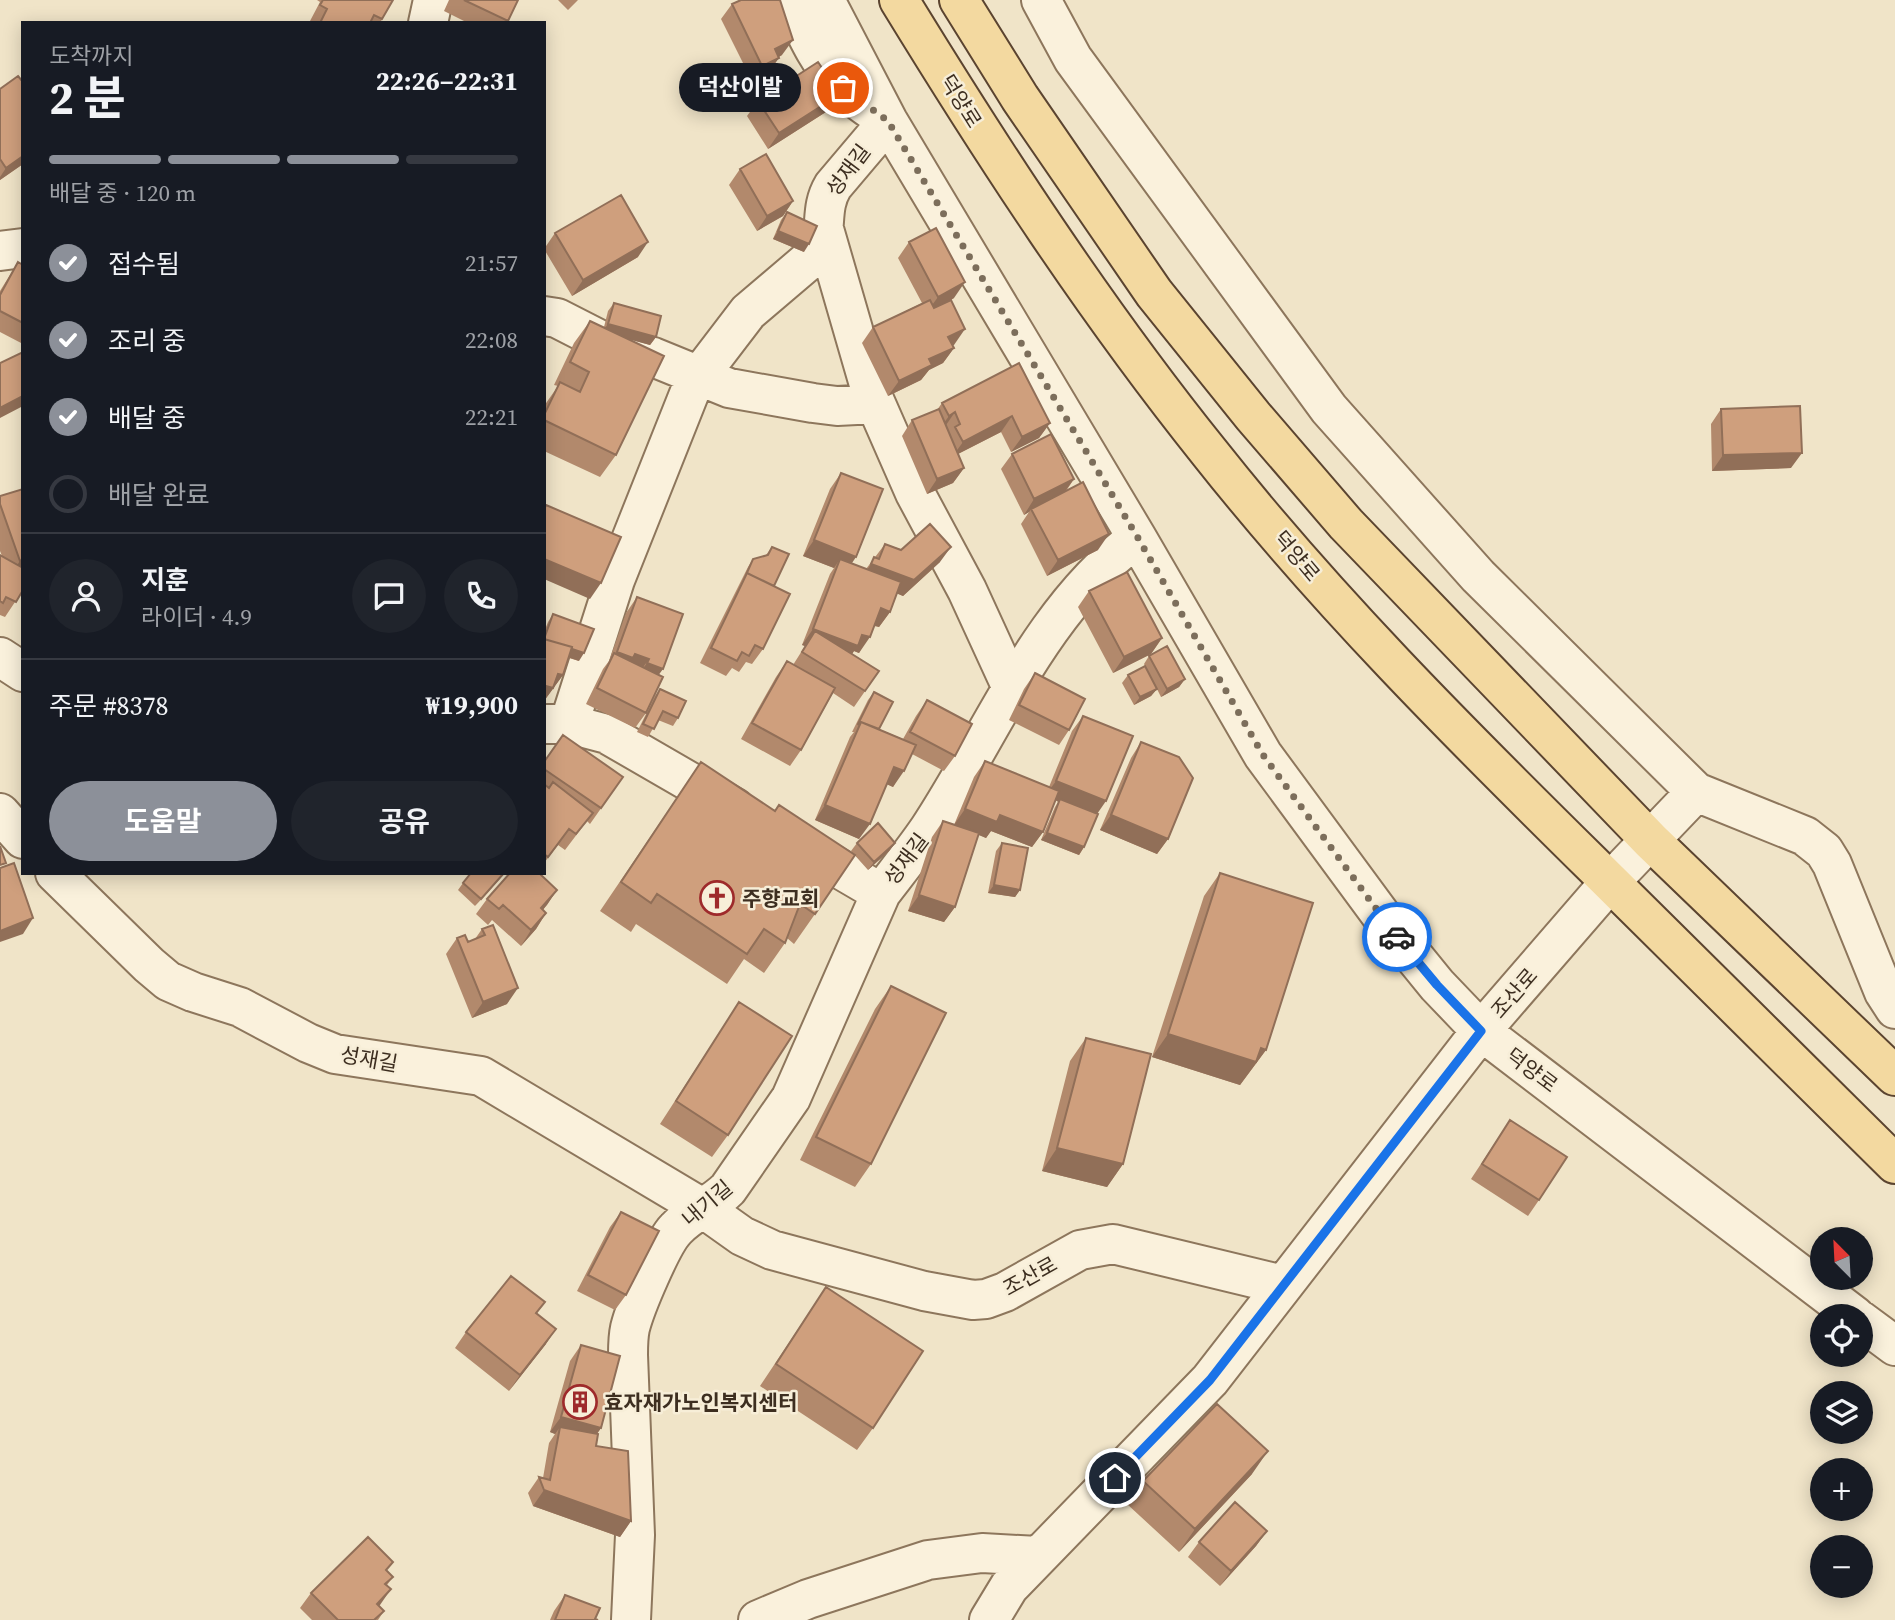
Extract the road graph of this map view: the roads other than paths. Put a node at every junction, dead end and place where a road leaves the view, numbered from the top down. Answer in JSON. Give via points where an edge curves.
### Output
{"nodes":[{"id":1,"x":433,"y":0,"type":"edge"},
{"id":2,"x":790,"y":0,"type":"edge"},
{"id":3,"x":825,"y":0,"type":"edge"},
{"id":4,"x":899,"y":0,"type":"edge"},
{"id":5,"x":959,"y":0,"type":"edge"},
{"id":6,"x":1041,"y":0,"type":"edge"},
{"id":7,"x":428,"y":21,"type":"edge"},
{"id":8,"x":888,"y":121,"type":"junction"},
{"id":9,"x":824,"y":229,"type":"junction"},
{"id":10,"x":21,"y":248,"type":"edge"},
{"id":11,"x":0,"y":251,"type":"edge"},
{"id":12,"x":546,"y":316,"type":"edge"},
{"id":13,"x":698,"y":376,"type":"junction"},
{"id":14,"x":876,"y":404,"type":"junction"},
{"id":15,"x":1138,"y":538,"type":"junction"},
{"id":16,"x":0,"y":657,"type":"edge"},
{"id":17,"x":21,"y":671,"type":"edge"},
{"id":18,"x":1012,"y":688,"type":"junction"},
{"id":19,"x":557,"y":724,"type":"edge"},
{"id":20,"x":1696,"y":792,"type":"junction"},
{"id":21,"x":0,"y":813,"type":"edge"},
{"id":22,"x":21,"y":837,"type":"edge"},
{"id":23,"x":1651,"y":841,"type":"junction"},
{"id":24,"x":57,"y":875,"type":"edge"},
{"id":25,"x":1611,"y":882,"type":"junction"},
{"id":26,"x":881,"y":893,"type":"junction"},
{"id":27,"x":1895,"y":1009,"type":"edge"},
{"id":28,"x":1481,"y":1031,"type":"junction"},
{"id":29,"x":1895,"y":1076,"type":"edge"},
{"id":30,"x":1895,"y":1164,"type":"edge"},
{"id":31,"x":704,"y":1209,"type":"junction"},
{"id":32,"x":1283,"y":1285,"type":"junction"},
{"id":33,"x":1840,"y":1304,"type":"edge"},
{"id":34,"x":1873,"y":1330,"type":"edge"},
{"id":35,"x":1895,"y":1346,"type":"edge"},
{"id":36,"x":1038,"y":1556,"type":"junction"},
{"id":37,"x":631,"y":1620,"type":"edge"},
{"id":38,"x":758,"y":1620,"type":"edge"},
{"id":39,"x":989,"y":1620,"type":"edge"}],
"edges":[{"from":1,"to":7,"type":"street"},
{"from":2,"to":8,"type":"street","via":[[832,76],[855,99]]},
{"from":3,"to":8,"type":"street","name":"덕양로"},
{"from":4,"to":25,"type":"main road","name":"덕양로","via":[[981,134],[1209,453],[1322,586],[1442,716]]},
{"from":5,"to":23,"type":"main road","via":[[1020,98],[1154,293],[1245,406],[1346,524]]},
{"from":6,"to":20,"type":"street","via":[[1073,59],[1329,410],[1478,576]]},
{"from":8,"to":9,"type":"street","name":"성재길","via":[[833,186],[826,198]]},
{"from":8,"to":15,"type":"street","name":"덕양로"},
{"from":9,"to":13,"type":"street","name":"성재길","via":[[815,255],[748,312]]},
{"from":9,"to":14,"type":"street"},
{"from":10,"to":11,"type":"street"},
{"from":12,"to":13,"type":"street"},
{"from":13,"to":14,"type":"street","via":[[770,397],[837,406]]},
{"from":13,"to":19,"type":"street","name":"성재길"},
{"from":14,"to":18,"type":"street"},
{"from":15,"to":18,"type":"street","name":"성재길","via":[[1076,596]]},
{"from":15,"to":28,"type":"street","name":"덕양로","via":[[1263,755],[1389,926]]},
{"from":16,"to":17,"type":"street"},
{"from":18,"to":26,"type":"street","name":"성재길","via":[[929,829]]},
{"from":19,"to":26,"type":"street","name":"성재길","via":[[607,734]]},
{"from":20,"to":23,"type":"street","name":"조산로"},
{"from":20,"to":27,"type":"street","via":[[1805,836],[1824,851]]},
{"from":21,"to":22,"type":"street"},
{"from":23,"to":25,"type":"street","name":"조산로"},
{"from":23,"to":29,"type":"main road"},
{"from":24,"to":31,"type":"street","name":"성재길","via":[[168,981],[240,1007],[335,1054],[481,1076]]},
{"from":25,"to":28,"type":"street","name":"조산로"},
{"from":25,"to":30,"type":"main road","name":"덕양로"},
{"from":26,"to":31,"type":"street","name":"내기길","via":[[791,1098],[742,1171]]},
{"from":28,"to":32,"type":"street","name":"조산로"},
{"from":28,"to":33,"type":"street","name":"덕양로"},
{"from":31,"to":32,"type":"street","name":"조산로","via":[[742,1236],[772,1250],[973,1300],[1004,1292],[1068,1255],[1101,1245],[1125,1245]]},
{"from":31,"to":37,"type":"street","name":"내기길","via":[[669,1237],[631,1326],[628,1355],[635,1535]]},
{"from":32,"to":36,"type":"street","name":"조산로","via":[[1210,1380]]},
{"from":34,"to":35,"type":"street"},
{"from":36,"to":38,"type":"street","via":[[982,1553],[928,1560]]},
{"from":36,"to":39,"type":"street","name":"조산로","via":[[1009,1587]]}]}
